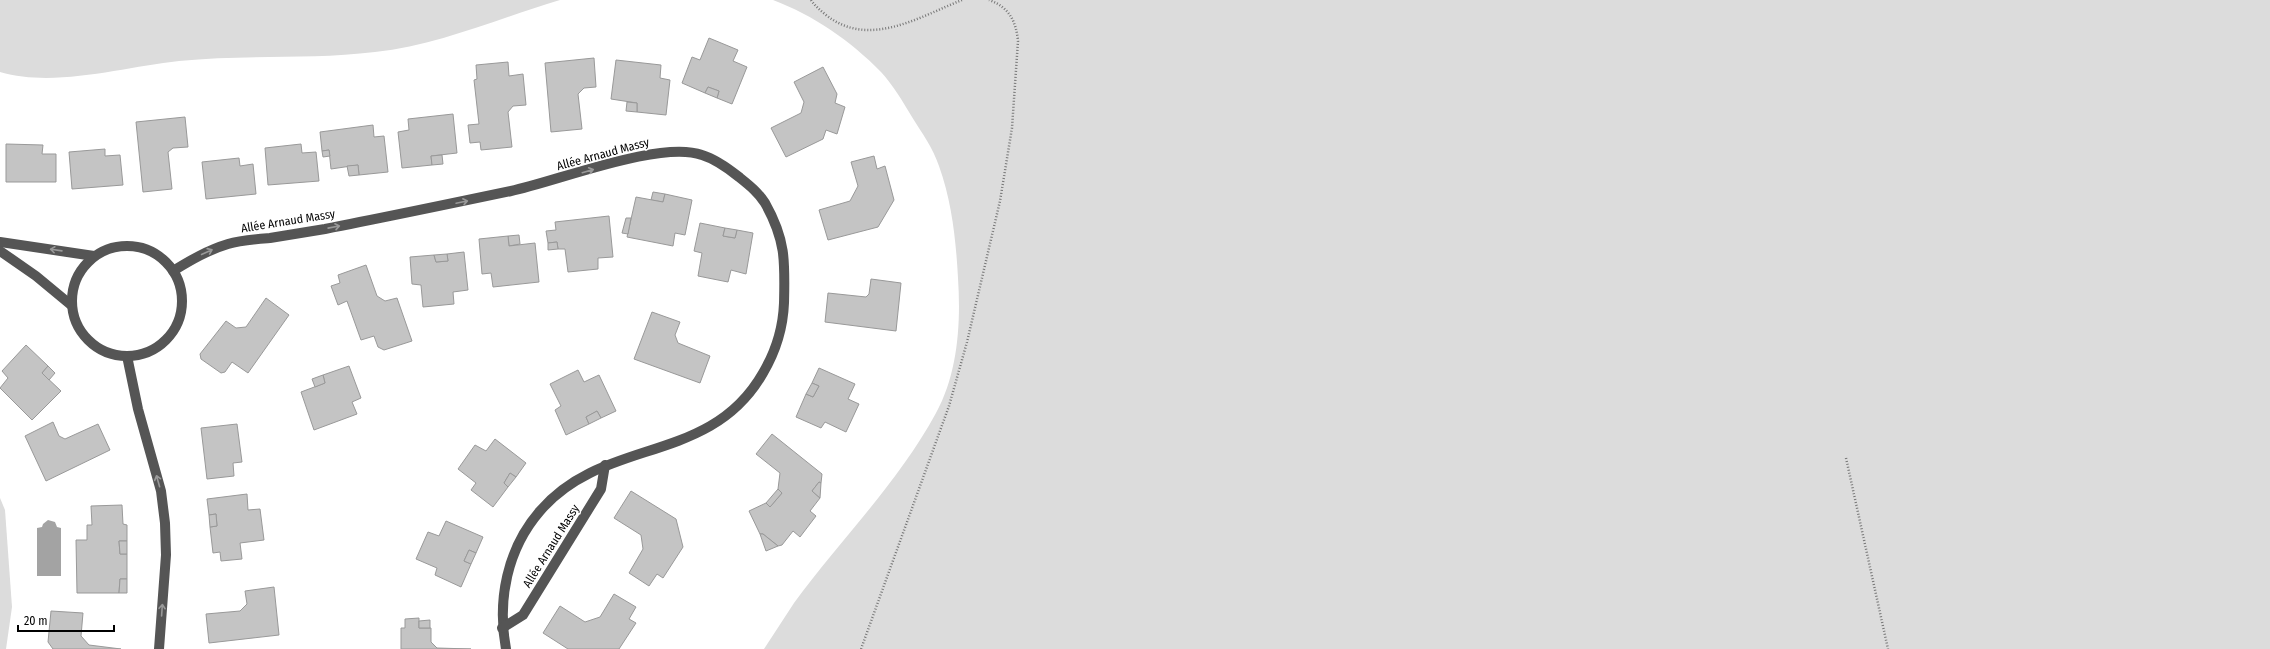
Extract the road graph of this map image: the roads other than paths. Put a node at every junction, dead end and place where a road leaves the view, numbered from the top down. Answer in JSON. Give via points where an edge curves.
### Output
{"nodes":[{"id":1,"x":0,"y":242,"type":"edge"},
{"id":2,"x":0,"y":251,"type":"edge"},
{"id":3,"x":94,"y":256,"type":"junction"},
{"id":4,"x":173,"y":271,"type":"junction"},
{"id":5,"x":71,"y":305,"type":"junction"},
{"id":6,"x":127,"y":356,"type":"junction"},
{"id":7,"x":605,"y":465,"type":"junction"},
{"id":8,"x":502,"y":628,"type":"junction"},
{"id":9,"x":159,"y":649,"type":"edge"},
{"id":10,"x":506,"y":649,"type":"edge"}],
"edges":[{"from":3,"to":1,"type":"street","one_way":true},
{"from":2,"to":5,"type":"street"},
{"from":3,"to":4,"type":"street","via":[[110,248],[128,245],[146,248],[161,258]]},
{"from":3,"to":5,"type":"street","via":[[81,269],[73,286]]},
{"from":4,"to":6,"type":"street","via":[[181,288],[182,308],[176,327],[163,343],[146,352]]},
{"from":4,"to":7,"type":"street","name":"Allée Arnaud Massy","one_way":true,"via":[[205,252],[231,242],[291,235],[427,209],[541,185],[625,160],[666,151],[701,155],[733,172],[759,194],[775,222],[784,251],[783,319],[775,352],[756,386],[736,408],[715,425],[658,449]]},
{"from":5,"to":6,"type":"street","via":[[77,325],[89,342],[106,352]]},
{"from":9,"to":6,"type":"street","one_way":true,"via":[[166,555],[165,523],[161,491],[138,409]]},
{"from":7,"to":8,"type":"street","name":"Allée Arnaud Massy","via":[[601,490],[523,615]]},
{"from":7,"to":8,"type":"street","name":"Allée Arnaud Massy","via":[[586,473],[558,491],[537,514],[521,539],[510,564],[502,598]]},
{"from":8,"to":10,"type":"street","name":"Allée Arnaud Massy"}]}
